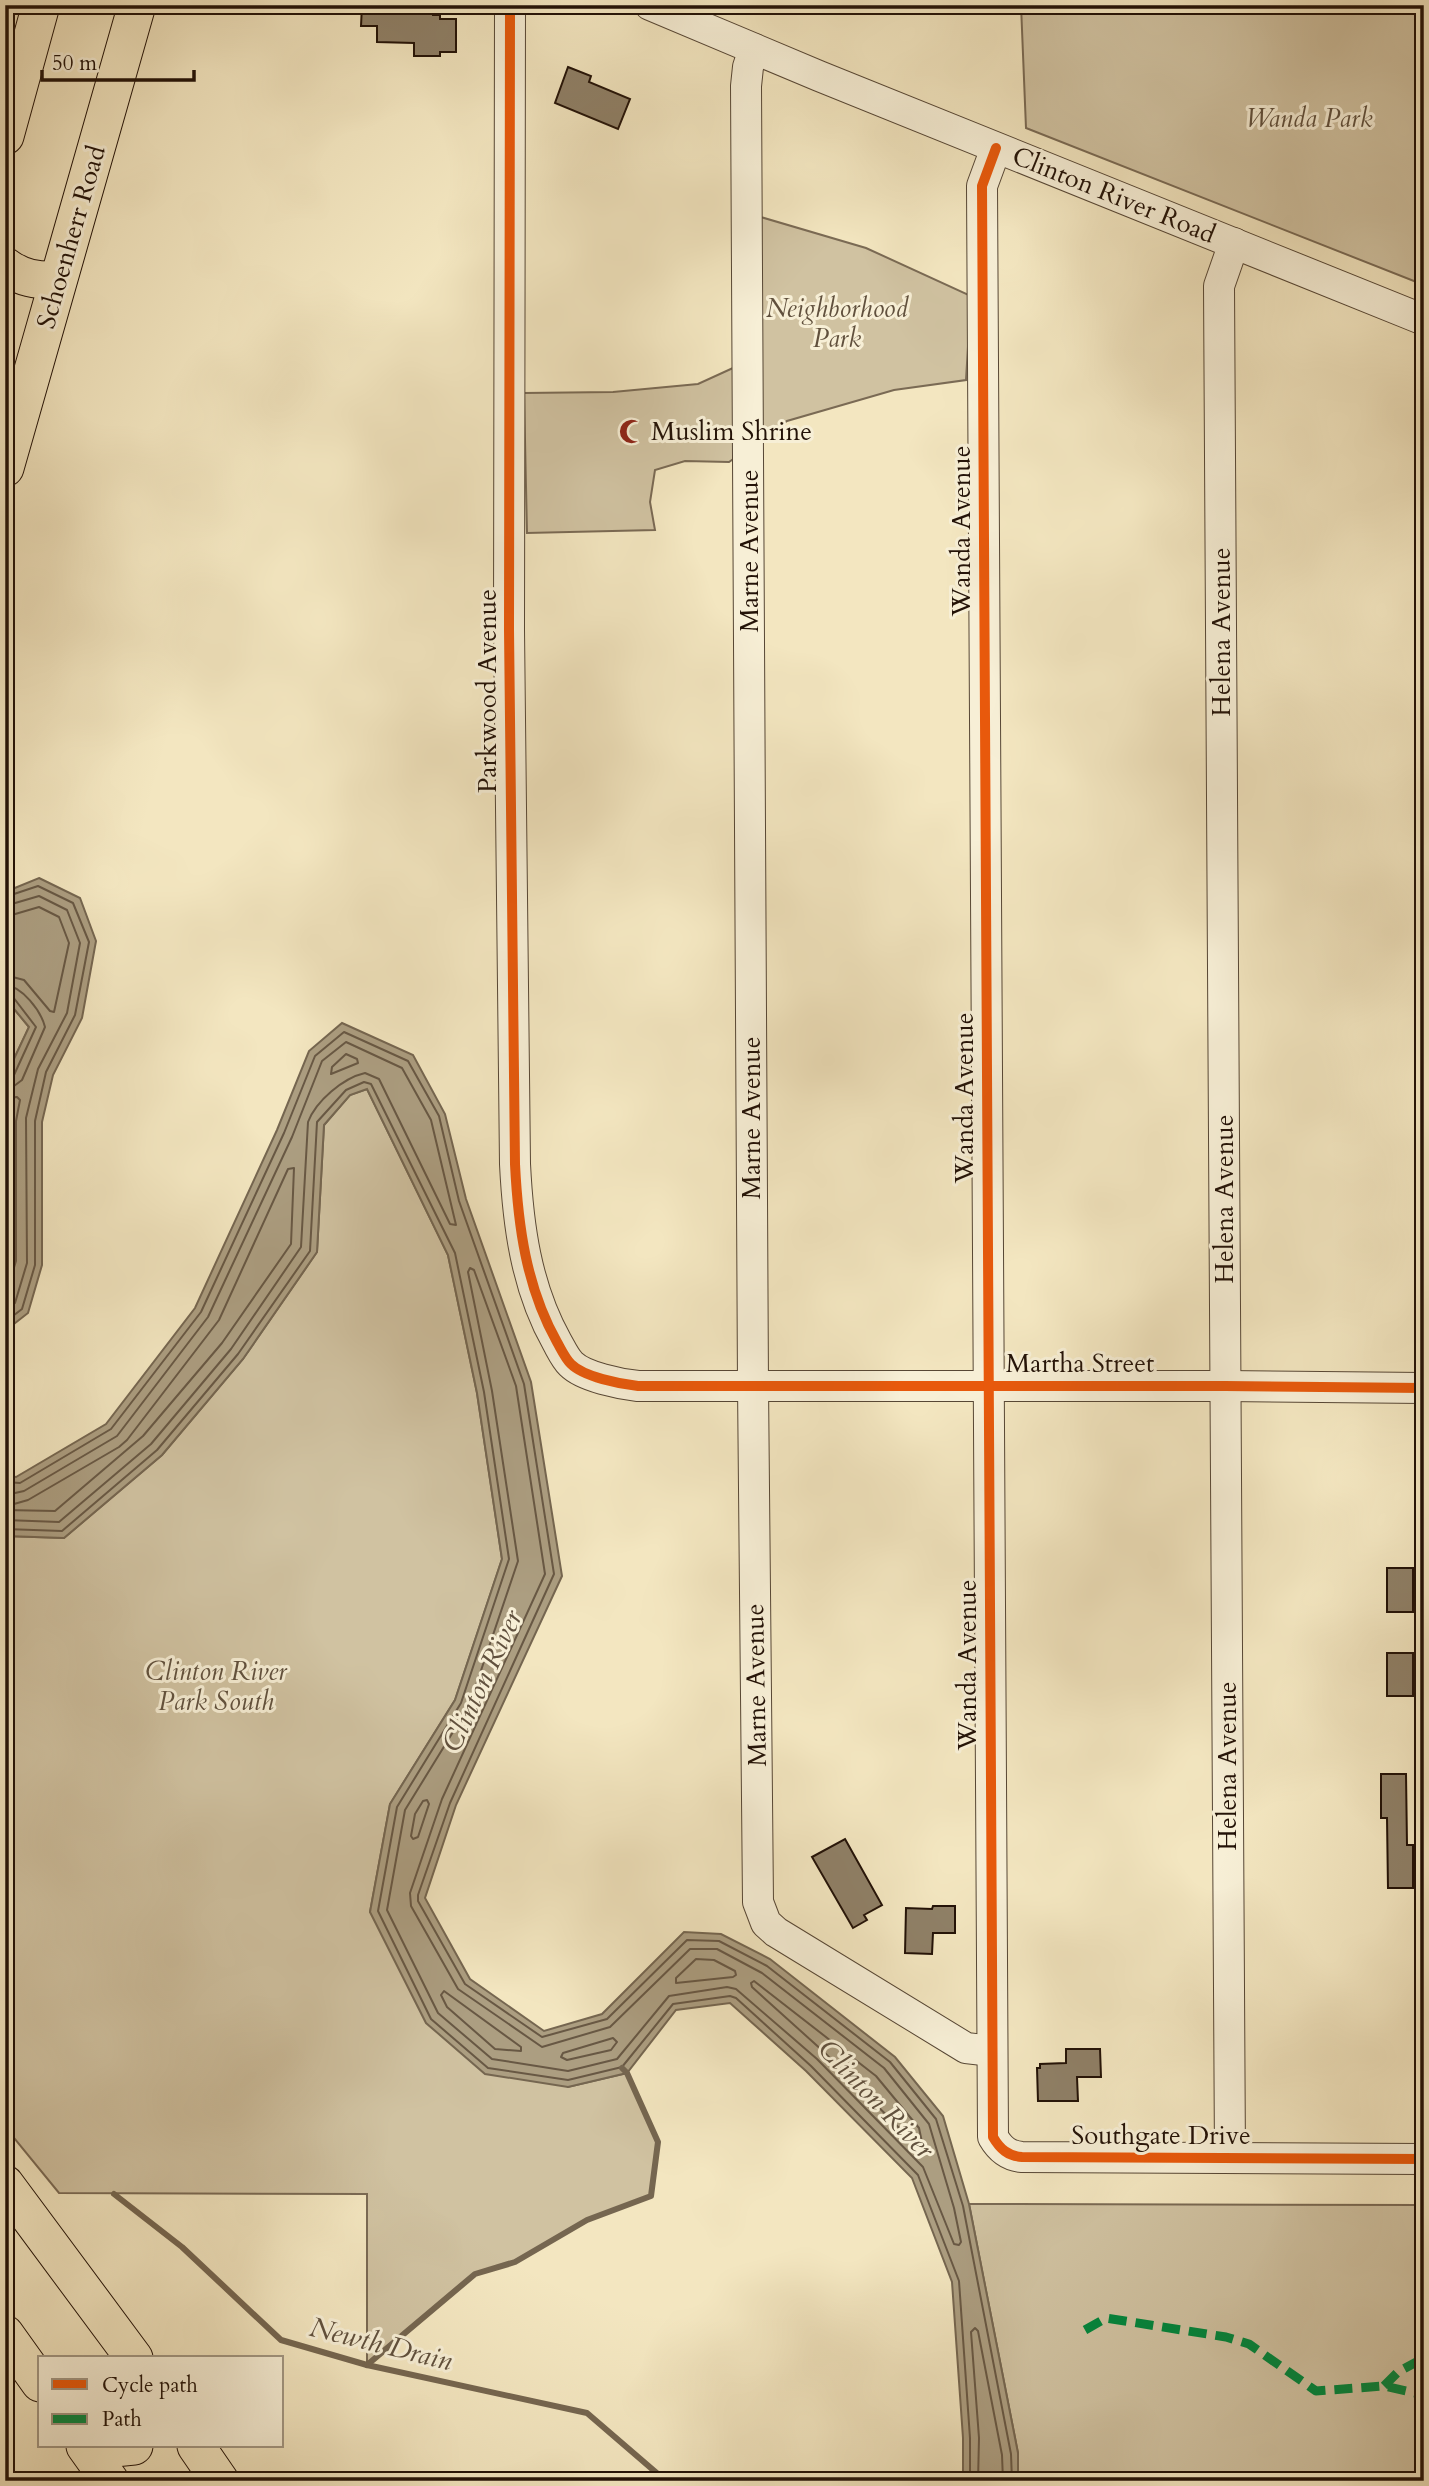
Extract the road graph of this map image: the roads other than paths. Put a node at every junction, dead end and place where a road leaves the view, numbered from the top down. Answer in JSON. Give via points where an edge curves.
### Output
{"nodes":[{"id":1,"x":41,"y":5,"type":"edge"},
{"id":2,"x":137,"y":5,"type":"edge"},
{"id":3,"x":510,"y":5,"type":"edge"},
{"id":4,"x":650,"y":5,"type":"edge"},
{"id":5,"x":754,"y":49,"type":"junction"},
{"id":6,"x":5,"y":136,"type":"edge"},
{"id":7,"x":996,"y":148,"type":"junction"},
{"id":8,"x":1234,"y":243,"type":"junction"},
{"id":9,"x":5,"y":266,"type":"edge"},
{"id":10,"x":58,"y":280,"type":"junction"},
{"id":11,"x":1424,"y":320,"type":"edge"},
{"id":12,"x":5,"y":468,"type":"edge"},
{"id":13,"x":572,"y":1366,"type":"joint"},
{"id":14,"x":753,"y":1385,"type":"junction"},
{"id":15,"x":989,"y":1386,"type":"junction"},
{"id":16,"x":1225,"y":1386,"type":"junction"},
{"id":17,"x":1424,"y":1388,"type":"edge"},
{"id":18,"x":992,"y":2051,"type":"junction"},
{"id":19,"x":1230,"y":2158,"type":"junction"},
{"id":20,"x":1424,"y":2159,"type":"edge"},
{"id":21,"x":5,"y":2184,"type":"edge"},
{"id":22,"x":5,"y":2334,"type":"edge"},
{"id":23,"x":133,"y":2356,"type":"edge"},
{"id":24,"x":38,"y":2380,"type":"edge"},
{"id":25,"x":86,"y":2448,"type":"edge"},
{"id":26,"x":197,"y":2448,"type":"edge"},
{"id":27,"x":110,"y":2481,"type":"edge"},
{"id":28,"x":220,"y":2481,"type":"edge"}],
"edges":[{"from":1,"to":6,"type":"main road"},
{"from":2,"to":10,"type":"main road","name":"Schoenherr Road"},
{"from":3,"to":13,"type":"street","name":"Parkwood Avenue","via":[[509,630],[515,1164],[518,1219],[528,1268],[542,1313]]},
{"from":4,"to":5,"type":"street","name":"Clinton River Road"},
{"from":5,"to":7,"type":"street","name":"Clinton River Road"},
{"from":5,"to":14,"type":"street","name":"Marne Avenue","via":[[746,86]]},
{"from":7,"to":8,"type":"street","name":"Clinton River Road"},
{"from":7,"to":15,"type":"street","name":"Wanda Avenue","via":[[982,186]]},
{"from":8,"to":11,"type":"street","name":"Clinton River Road"},
{"from":8,"to":16,"type":"street","name":"Helena Avenue","via":[[1219,286]]},
{"from":9,"to":10,"type":"main road","via":[[30,279]]},
{"from":10,"to":12,"type":"main road","name":"Schoenherr Road"},
{"from":13,"to":14,"type":"street","name":"Martha Street","via":[[638,1386]]},
{"from":14,"to":15,"type":"street","name":"Martha Street"},
{"from":14,"to":18,"type":"street","name":"Marne Avenue","via":[[761,1911],[776,1932],[966,2048]]},
{"from":15,"to":16,"type":"street","name":"Martha Street"},
{"from":15,"to":18,"type":"street","name":"Wanda Avenue"},
{"from":16,"to":17,"type":"street","name":"Martha Street"},
{"from":16,"to":19,"type":"street","name":"Helena Avenue"},
{"from":18,"to":19,"type":"street","name":"Southgate Drive","via":[[993,2137],[1013,2156]]},
{"from":19,"to":20,"type":"street","name":"Southgate Drive"},
{"from":21,"to":23,"type":"main road"},
{"from":22,"to":24,"type":"main road"},
{"from":25,"to":27,"type":"main road"},
{"from":26,"to":28,"type":"main road"}]}
